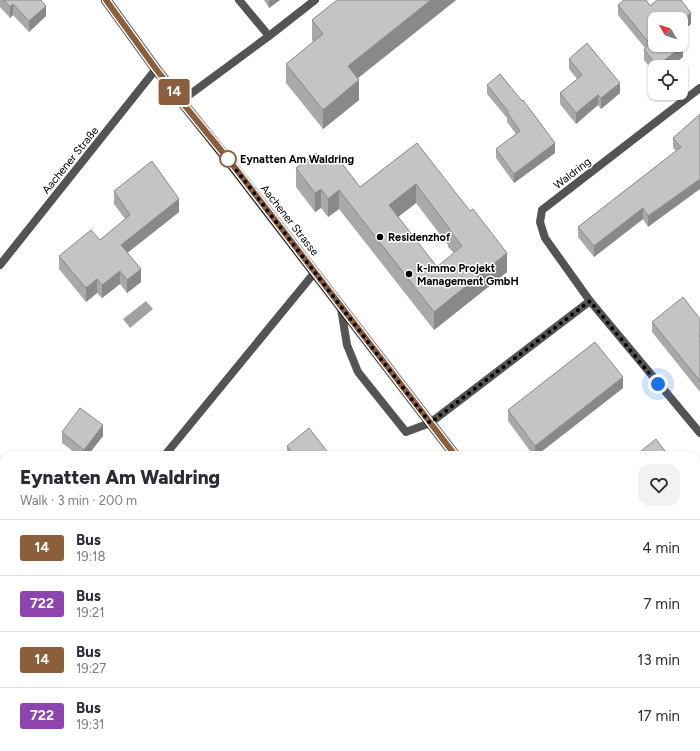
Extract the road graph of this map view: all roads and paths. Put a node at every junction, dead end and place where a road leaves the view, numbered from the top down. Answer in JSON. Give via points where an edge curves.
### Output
{"nodes":[{"id":1,"x":106,"y":0,"type":"edge"},
{"id":2,"x":239,"y":0,"type":"edge"},
{"id":3,"x":315,"y":0,"type":"edge"},
{"id":4,"x":269,"y":36,"type":"junction"},
{"id":5,"x":156,"y":69,"type":"junction"},
{"id":6,"x":700,"y":88,"type":"edge"},
{"id":7,"x":181,"y":101,"type":"junction"},
{"id":8,"x":0,"y":265,"type":"edge"},
{"id":9,"x":315,"y":272,"type":"junction"},
{"id":10,"x":590,"y":301,"type":"junction"},
{"id":11,"x":341,"y":305,"type":"junction"},
{"id":12,"x":430,"y":423,"type":"junction"},
{"id":13,"x":700,"y":433,"type":"edge"},
{"id":14,"x":167,"y":451,"type":"edge"},
{"id":15,"x":452,"y":451,"type":"edge"}],
"edges":[{"from":1,"to":5,"type":"main road","name":"Aachener Strasse"},
{"from":2,"to":4,"type":"street"},
{"from":3,"to":4,"type":"street"},
{"from":4,"to":7,"type":"street"},
{"from":5,"to":7,"type":"main road","name":"Aachener Strasse"},
{"from":5,"to":8,"type":"street","name":"Aachener Straße"},
{"from":6,"to":10,"type":"street","name":"Waldring","via":[[542,210],[540,222],[545,238]]},
{"from":7,"to":9,"type":"main road","name":"Aachener Strasse"},
{"from":9,"to":11,"type":"main road","name":"Aachener Strasse"},
{"from":9,"to":14,"type":"street"},
{"from":10,"to":12,"type":"street"},
{"from":10,"to":13,"type":"street","name":"Waldring"},
{"from":11,"to":12,"type":"main road","name":"Aachener Strasse"},
{"from":11,"to":12,"type":"street","via":[[347,345],[358,372],[406,432]]},
{"from":12,"to":15,"type":"main road","name":"Aachener Strasse"}]}
